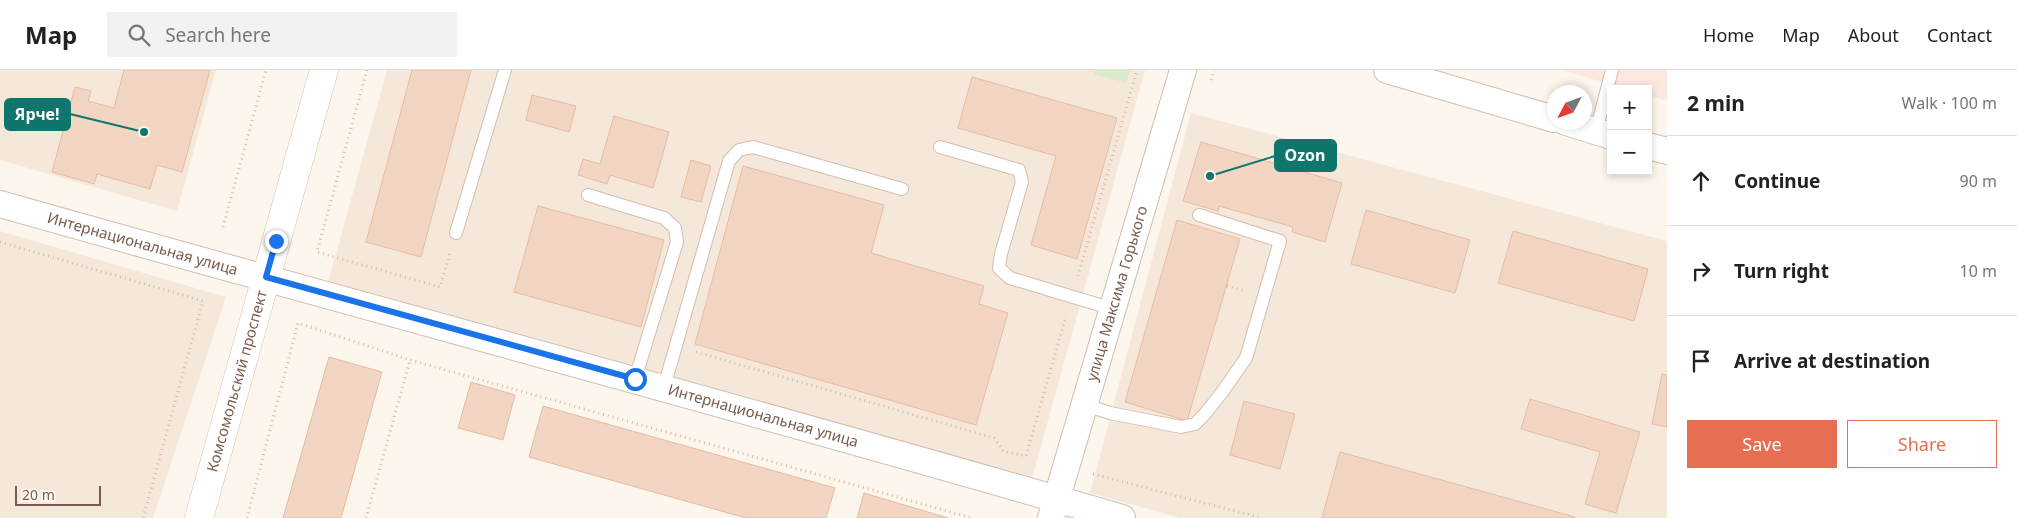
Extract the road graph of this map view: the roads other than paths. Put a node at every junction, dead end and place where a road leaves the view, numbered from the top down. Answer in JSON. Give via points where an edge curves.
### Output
{"nodes":[{"id":1,"x":324,"y":70,"type":"edge"},
{"id":2,"x":504,"y":70,"type":"edge"},
{"id":3,"x":1183,"y":70,"type":"edge"},
{"id":4,"x":1387,"y":70,"type":"edge"},
{"id":5,"x":1612,"y":70,"type":"edge"},
{"id":6,"x":1547,"y":117,"type":"edge"},
{"id":7,"x":1591,"y":130,"type":"edge"},
{"id":8,"x":1603,"y":134,"type":"edge"},
{"id":9,"x":940,"y":147,"type":"dead end"},
{"id":10,"x":1652,"y":147,"type":"edge"},
{"id":11,"x":1667,"y":151,"type":"edge"},
{"id":12,"x":902,"y":188,"type":"dead end"},
{"id":13,"x":588,"y":195,"type":"dead end"},
{"id":14,"x":0,"y":204,"type":"edge"},
{"id":15,"x":1199,"y":215,"type":"dead end"},
{"id":16,"x":456,"y":233,"type":"road end"},
{"id":17,"x":266,"y":277,"type":"junction"},
{"id":18,"x":1113,"y":309,"type":"junction"},
{"id":19,"x":635,"y":379,"type":"junction"},
{"id":20,"x":664,"y":387,"type":"junction"},
{"id":21,"x":1084,"y":405,"type":"junction"},
{"id":22,"x":1054,"y":508,"type":"edge"},
{"id":23,"x":199,"y":518,"type":"edge"},
{"id":24,"x":1122,"y":518,"type":"edge"}],
"edges":[{"from":1,"to":17,"type":"street","name":"Комсомольский проспект"},
{"from":2,"to":16,"type":"lane"},
{"from":3,"to":18,"type":"street","name":"улица Максима Горького"},
{"from":4,"to":6,"type":"street"},
{"from":5,"to":8,"type":"lane"},
{"from":7,"to":8,"type":"street"},
{"from":9,"to":18,"type":"lane","via":[[1019,170],[1022,182],[999,268],[1010,278]]},
{"from":10,"to":11,"type":"street"},
{"from":12,"to":20,"type":"lane","via":[[754,147],[739,150],[729,161]]},
{"from":13,"to":19,"type":"lane","via":[[664,218],[675,228],[677,242]]},
{"from":14,"to":17,"type":"street","name":"Интернациональная улица"},
{"from":15,"to":21,"type":"lane","via":[[1280,241],[1246,358],[1204,416],[1194,424],[1181,427]]},
{"from":17,"to":19,"type":"street","name":"Интернациональная улица"},
{"from":17,"to":23,"type":"street","name":"Комсомольский проспект"},
{"from":18,"to":21,"type":"street","name":"улица Максима Горького"},
{"from":19,"to":20,"type":"street","name":"Интернациональная улица"},
{"from":20,"to":22,"type":"street","name":"Интернациональная улица"},
{"from":21,"to":22,"type":"street","name":"улица Максима Горького"},
{"from":22,"to":24,"type":"street","name":"Интернациональная улица"}]}
